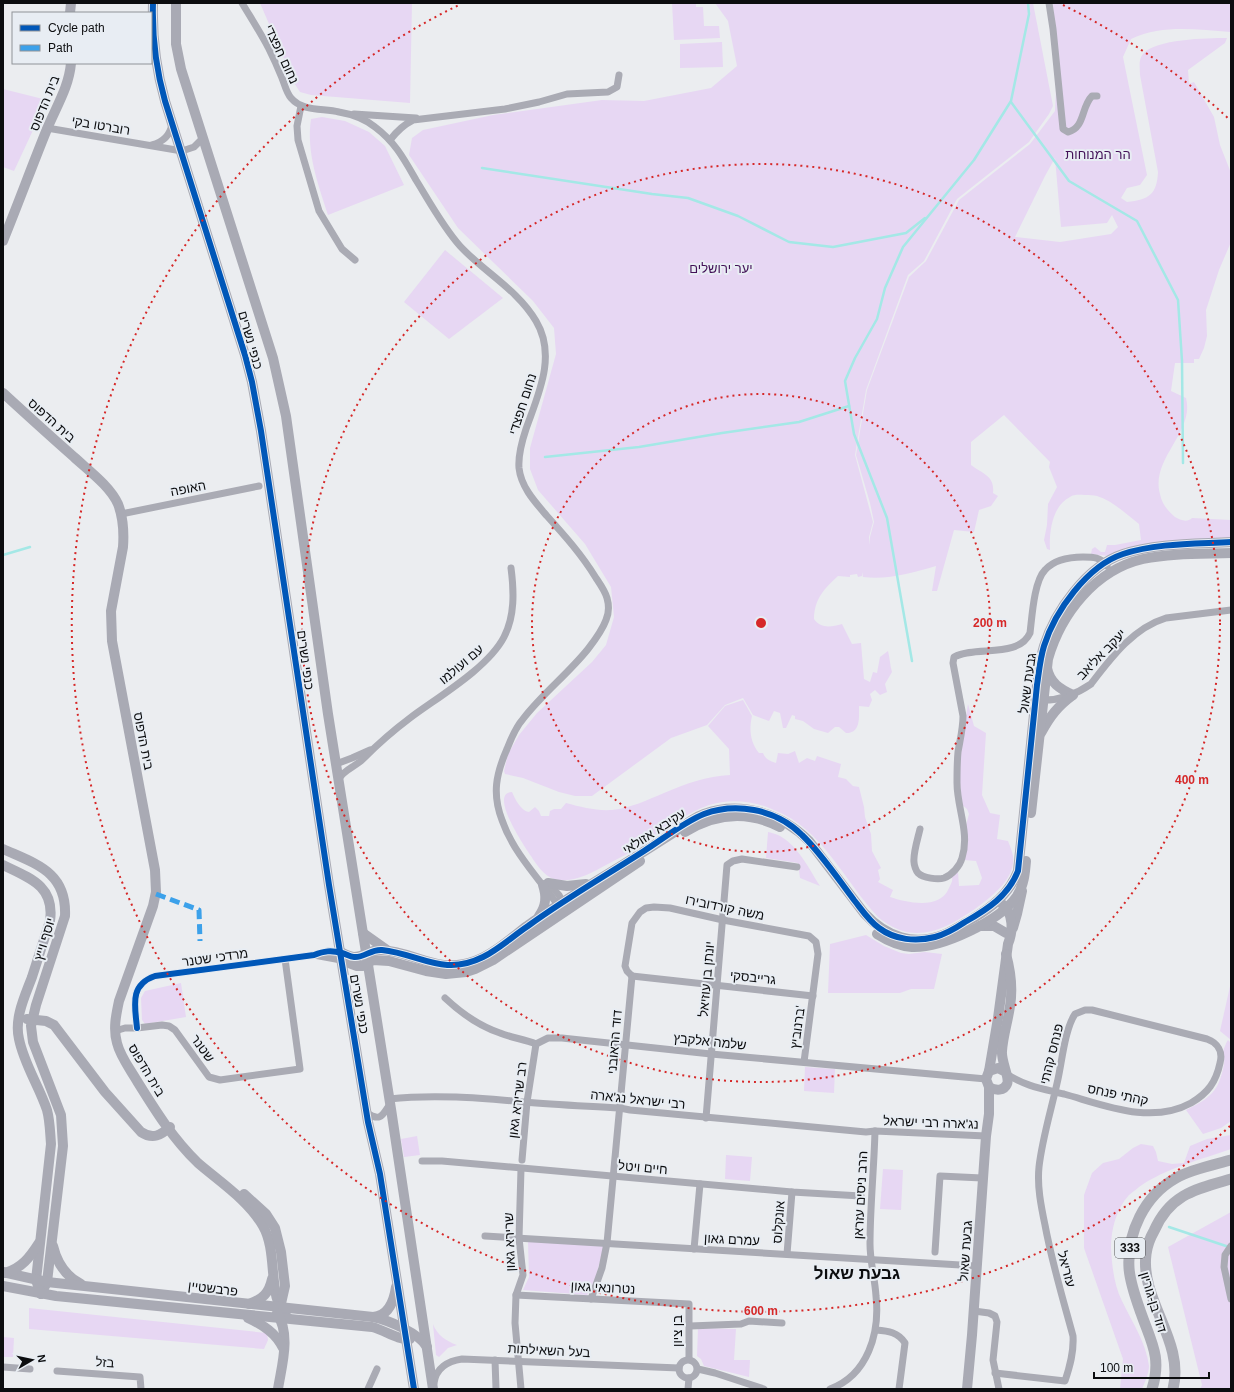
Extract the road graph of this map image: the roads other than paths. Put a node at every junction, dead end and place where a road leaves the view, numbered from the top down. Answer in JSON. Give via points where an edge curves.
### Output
{"nodes":[{"id":1,"x":153,"y":3,"type":"edge"},
{"id":2,"x":176,"y":3,"type":"edge"},
{"id":3,"x":242,"y":3,"type":"edge"},
{"id":4,"x":1049,"y":3,"type":"edge"},
{"id":5,"x":71,"y":64,"type":"edge"},
{"id":6,"x":619,"y":75,"type":"dead end"},
{"id":7,"x":1097,"y":96,"type":"dead end"},
{"id":8,"x":301,"y":106,"type":"junction"},
{"id":9,"x":346,"y":114,"type":"junction"},
{"id":10,"x":422,"y":119,"type":"junction"},
{"id":11,"x":172,"y":122,"type":"junction"},
{"id":12,"x":47,"y":128,"type":"junction"},
{"id":13,"x":203,"y":138,"type":"junction"},
{"id":14,"x":390,"y":140,"type":"junction"},
{"id":15,"x":150,"y":146,"type":"junction"},
{"id":16,"x":182,"y":152,"type":"junction"},
{"id":17,"x":3,"y":241,"type":"edge"},
{"id":18,"x":354,"y":260,"type":"dead end"},
{"id":19,"x":3,"y":393,"type":"edge"},
{"id":20,"x":259,"y":486,"type":"dead end"},
{"id":21,"x":121,"y":514,"type":"junction"},
{"id":22,"x":1231,"y":542,"type":"edge"},
{"id":23,"x":1231,"y":553,"type":"edge"},
{"id":24,"x":1105,"y":562,"type":"junction"},
{"id":25,"x":511,"y":568,"type":"dead end"},
{"id":26,"x":1111,"y":572,"type":"junction"},
{"id":27,"x":1230,"y":611,"type":"edge"},
{"id":28,"x":1047,"y":665,"type":"junction"},
{"id":29,"x":1074,"y":695,"type":"junction"},
{"id":30,"x":1039,"y":700,"type":"junction"},
{"id":31,"x":1039,"y":738,"type":"junction"},
{"id":32,"x":373,"y":748,"type":"junction"},
{"id":33,"x":336,"y":764,"type":"junction"},
{"id":34,"x":339,"y":779,"type":"junction"},
{"id":35,"x":920,"y":829,"type":"dead end"},
{"id":36,"x":3,"y":849,"type":"edge"},
{"id":37,"x":3,"y":865,"type":"edge"},
{"id":38,"x":797,"y":867,"type":"dead end"},
{"id":39,"x":592,"y":883,"type":"junction"},
{"id":40,"x":546,"y":884,"type":"junction"},
{"id":41,"x":1023,"y":885,"type":"junction"},
{"id":42,"x":998,"y":901,"type":"junction"},
{"id":43,"x":562,"y":906,"type":"junction"},
{"id":44,"x":1004,"y":910,"type":"junction"},
{"id":45,"x":537,"y":919,"type":"junction"},
{"id":46,"x":635,"y":919,"type":"joint"},
{"id":47,"x":723,"y":920,"type":"junction"},
{"id":48,"x":980,"y":926,"type":"junction"},
{"id":49,"x":363,"y":933,"type":"junction"},
{"id":50,"x":1009,"y":933,"type":"junction"},
{"id":51,"x":1007,"y":949,"type":"junction"},
{"id":52,"x":341,"y":956,"type":"junction"},
{"id":53,"x":389,"y":956,"type":"junction"},
{"id":54,"x":367,"y":958,"type":"junction"},
{"id":55,"x":285,"y":959,"type":"junction"},
{"id":56,"x":632,"y":976,"type":"junction"},
{"id":57,"x":371,"y":980,"type":"junction"},
{"id":58,"x":717,"y":985,"type":"junction"},
{"id":59,"x":813,"y":996,"type":"junction"},
{"id":60,"x":445,"y":998,"type":"dead end"},
{"id":61,"x":19,"y":1018,"type":"junction"},
{"id":62,"x":998,"y":1018,"type":"junction"},
{"id":63,"x":32,"y":1021,"type":"junction"},
{"id":64,"x":1140,"y":1022,"type":"joint"},
{"id":65,"x":137,"y":1028,"type":"junction"},
{"id":66,"x":1006,"y":1029,"type":"junction"},
{"id":67,"x":115,"y":1031,"type":"junction"},
{"id":68,"x":536,"y":1044,"type":"junction"},
{"id":69,"x":625,"y":1044,"type":"junction"},
{"id":70,"x":711,"y":1054,"type":"junction"},
{"id":71,"x":804,"y":1062,"type":"junction"},
{"id":72,"x":1007,"y":1073,"type":"junction"},
{"id":73,"x":988,"y":1079,"type":"junction"},
{"id":74,"x":1027,"y":1085,"type":"junction"},
{"id":75,"x":1004,"y":1088,"type":"junction"},
{"id":76,"x":1055,"y":1092,"type":"junction"},
{"id":77,"x":392,"y":1100,"type":"junction"},
{"id":78,"x":526,"y":1102,"type":"junction"},
{"id":79,"x":620,"y":1108,"type":"junction"},
{"id":80,"x":367,"y":1113,"type":"junction"},
{"id":81,"x":989,"y":1114,"type":"junction"},
{"id":82,"x":706,"y":1118,"type":"junction"},
{"id":83,"x":168,"y":1126,"type":"junction"},
{"id":84,"x":875,"y":1131,"type":"junction"},
{"id":85,"x":986,"y":1136,"type":"junction"},
{"id":86,"x":522,"y":1160,"type":"dead end"},
{"id":87,"x":1231,"y":1160,"type":"edge"},
{"id":88,"x":422,"y":1161,"type":"dead end"},
{"id":89,"x":521,"y":1168,"type":"junction"},
{"id":90,"x":613,"y":1177,"type":"junction"},
{"id":91,"x":982,"y":1178,"type":"junction"},
{"id":92,"x":1231,"y":1179,"type":"edge"},
{"id":93,"x":700,"y":1184,"type":"junction"},
{"id":94,"x":792,"y":1192,"type":"junction"},
{"id":95,"x":861,"y":1196,"type":"dead end"},
{"id":96,"x":485,"y":1236,"type":"dead end"},
{"id":97,"x":519,"y":1238,"type":"junction"},
{"id":98,"x":41,"y":1239,"type":"junction"},
{"id":99,"x":52,"y":1239,"type":"junction"},
{"id":100,"x":607,"y":1243,"type":"junction"},
{"id":101,"x":1231,"y":1246,"type":"edge"},
{"id":102,"x":694,"y":1249,"type":"junction"},
{"id":103,"x":935,"y":1252,"type":"dead end"},
{"id":104,"x":787,"y":1254,"type":"junction"},
{"id":105,"x":871,"y":1259,"type":"junction"},
{"id":106,"x":977,"y":1266,"type":"junction"},
{"id":107,"x":4,"y":1272,"type":"edge"},
{"id":108,"x":274,"y":1272,"type":"junction"},
{"id":109,"x":397,"y":1279,"type":"junction"},
{"id":110,"x":36,"y":1280,"type":"junction"},
{"id":111,"x":47,"y":1282,"type":"junction"},
{"id":112,"x":3,"y":1286,"type":"edge"},
{"id":113,"x":85,"y":1286,"type":"junction"},
{"id":114,"x":284,"y":1286,"type":"junction"},
{"id":115,"x":41,"y":1294,"type":"junction"},
{"id":116,"x":516,"y":1295,"type":"junction"},
{"id":117,"x":591,"y":1299,"type":"junction"},
{"id":118,"x":1231,"y":1299,"type":"edge"},
{"id":119,"x":246,"y":1304,"type":"junction"},
{"id":120,"x":689,"y":1304,"type":"joint"},
{"id":121,"x":974,"y":1311,"type":"junction"},
{"id":122,"x":278,"y":1314,"type":"junction"},
{"id":123,"x":242,"y":1315,"type":"junction"},
{"id":124,"x":302,"y":1315,"type":"junction"},
{"id":125,"x":373,"y":1317,"type":"junction"},
{"id":126,"x":782,"y":1323,"type":"dead end"},
{"id":127,"x":690,"y":1326,"type":"junction"},
{"id":128,"x":876,"y":1330,"type":"junction"},
{"id":129,"x":405,"y":1334,"type":"junction"},
{"id":130,"x":421,"y":1334,"type":"junction"},
{"id":131,"x":284,"y":1344,"type":"junction"},
{"id":132,"x":689,"y":1359,"type":"junction"},
{"id":133,"x":495,"y":1360,"type":"junction"},
{"id":134,"x":518,"y":1361,"type":"junction"},
{"id":135,"x":3,"y":1367,"type":"edge"},
{"id":136,"x":679,"y":1368,"type":"junction"},
{"id":137,"x":30,"y":1369,"type":"dead end"},
{"id":138,"x":377,"y":1369,"type":"dead end"},
{"id":139,"x":698,"y":1369,"type":"junction"},
{"id":140,"x":57,"y":1371,"type":"dead end"},
{"id":141,"x":995,"y":1373,"type":"junction"},
{"id":142,"x":689,"y":1378,"type":"junction"},
{"id":143,"x":433,"y":1388,"type":"edge"},
{"id":144,"x":141,"y":1389,"type":"edge"},
{"id":145,"x":278,"y":1389,"type":"edge"},
{"id":146,"x":368,"y":1389,"type":"edge"},
{"id":147,"x":414,"y":1389,"type":"edge"},
{"id":148,"x":496,"y":1389,"type":"edge"},
{"id":149,"x":521,"y":1389,"type":"edge"},
{"id":150,"x":688,"y":1389,"type":"edge"},
{"id":151,"x":764,"y":1389,"type":"edge"},
{"id":152,"x":830,"y":1389,"type":"edge"},
{"id":153,"x":899,"y":1389,"type":"edge"},
{"id":154,"x":966,"y":1389,"type":"edge"},
{"id":155,"x":999,"y":1389,"type":"edge"},
{"id":156,"x":1152,"y":1389,"type":"edge"},
{"id":157,"x":1173,"y":1389,"type":"edge"}],
"edges":[{"from":1,"to":11,"type":"street","name":"כנפי נשרים","via":[[156,63]]},
{"from":2,"to":13,"type":"street","name":"כנפי נשרים","via":[[178,55]]},
{"from":3,"to":8,"type":"street","name":"נחום חפצדי","via":[[266,44],[286,92]]},
{"from":4,"to":7,"type":"street","via":[[1063,129],[1068,132],[1074,131],[1078,127],[1087,101],[1092,96]]},
{"from":5,"to":12,"type":"street","name":"בית הדפוס","via":[[64,93]]},
{"from":6,"to":10,"type":"street","via":[[617,87],[608,92],[567,94],[505,109]]},
{"from":8,"to":9,"type":"street","name":"נחום חפצדי"},
{"from":8,"to":18,"type":"street","via":[[298,140],[319,211],[342,249]]},
{"from":9,"to":10,"type":"street"},
{"from":9,"to":14,"type":"street","name":"נחום חפצדי","via":[[373,125]]},
{"from":10,"to":14,"type":"street","via":[[404,125]]},
{"from":11,"to":15,"type":"street","via":[[166,138]]},
{"from":11,"to":16,"type":"street","name":"כנפי נשרים"},
{"from":12,"to":15,"type":"street","name":"רוברטו בקי"},
{"from":12,"to":17,"type":"street","name":"בית הדפוס"},
{"from":13,"to":16,"type":"street","via":[[194,147]]},
{"from":13,"to":33,"type":"street","name":"כנפי נשרים","via":[[279,381],[288,427]]},
{"from":14,"to":40,"type":"street","name":"נחום חפצדי","via":[[401,152],[460,247],[518,298],[541,329],[546,362],[544,376],[521,445],[521,477],[536,503],[581,555],[606,597],[608,611],[599,634],[523,719],[514,732],[497,775],[496,798],[501,819],[511,842],[534,873]]},
{"from":15,"to":16,"type":"street","name":"רוברטו בקי"},
{"from":16,"to":52,"type":"street","name":"כנפי נשרים","via":[[252,382]]},
{"from":19,"to":21,"type":"street","name":"בית הדפוס","via":[[98,479],[113,495]]},
{"from":20,"to":21,"type":"street","name":"האופה"},
{"from":21,"to":67,"type":"street","name":"בית הדפוס","via":[[124,537],[111,611],[112,641],[155,870],[156,892],[119,1001]]},
{"from":22,"to":24,"type":"street","name":"גבעת שאול","via":[[1162,546],[1124,554]]},
{"from":23,"to":26,"type":"street","name":"גבעת שאול","via":[[1164,556],[1141,560]]},
{"from":24,"to":26,"type":"street"},
{"from":24,"to":30,"type":"street","name":"גבעת שאול","via":[[1084,581],[1056,618],[1041,657]]},
{"from":24,"to":35,"type":"street","via":[[1095,557],[1081,557],[1064,559],[1053,564],[1044,570],[1037,586],[1027,639],[1014,647],[954,657],[964,716],[957,760],[957,784],[965,842],[959,865],[946,877],[938,879],[918,873],[914,861]]},
{"from":25,"to":32,"type":"street","name":"עם ועולמו","via":[[513,609],[504,638],[494,652],[480,666]]},
{"from":26,"to":28,"type":"street","name":"גבעת שאול","via":[[1080,598],[1067,616],[1055,637]]},
{"from":27,"to":29,"type":"street","name":"יעקב אליאב","via":[[1158,620],[1127,642],[1091,684]]},
{"from":28,"to":29,"type":"street","via":[[1056,686]]},
{"from":28,"to":30,"type":"street","name":"גבעת שאול"},
{"from":29,"to":30,"type":"street","name":"יעקב אליאב"},
{"from":29,"to":31,"type":"street","via":[[1056,709]]},
{"from":30,"to":31,"type":"street","name":"גבעת שאול"},
{"from":30,"to":42,"type":"street","name":"גבעת שאול","via":[[1018,871],[1012,884]]},
{"from":31,"to":41,"type":"street","name":"גבעת שאול"},
{"from":32,"to":33,"type":"street","name":"עם ועולמו"},
{"from":32,"to":34,"type":"street","name":"עם ועולמו"},
{"from":33,"to":34,"type":"street","name":"כנפי נשרים"},
{"from":34,"to":49,"type":"street","name":"כנפי נשרים"},
{"from":36,"to":63,"type":"street","name":"יוסף וייץ","via":[[49,873],[60,886],[65,901],[65,916]]},
{"from":37,"to":61,"type":"street","name":"יוסף וייץ","via":[[41,885],[51,908],[50,921]]},
{"from":38,"to":47,"type":"street","name":"יונתן בן עוזיאל","via":[[742,859],[727,865]]},
{"from":39,"to":40,"type":"street","via":[[566,886]]},
{"from":39,"to":42,"type":"street","name":"עקיבא אזולאי","via":[[694,819],[714,811],[740,808],[768,814],[800,833],[872,922],[887,933],[914,940],[940,936]]},
{"from":39,"to":43,"type":"street","name":"עקיבא אזולאי"},
{"from":40,"to":43,"type":"street","name":"נחום חפצדי"},
{"from":40,"to":45,"type":"street","via":[[545,904]]},
{"from":41,"to":44,"type":"street","name":"גבעת שאול"},
{"from":41,"to":50,"type":"street","via":[[1017,914]]},
{"from":42,"to":44,"type":"street","name":"גבעת שאול"},
{"from":43,"to":45,"type":"street","name":"עקיבא אזולאי"},
{"from":43,"to":48,"type":"street","name":"עקיבא אזולאי","via":[[694,827],[714,818],[733,815],[754,817],[789,832],[807,850],[866,925],[884,939],[904,946],[930,946]]},
{"from":43,"to":53,"type":"street","name":"עקיבא אזולאי","via":[[493,960],[466,972],[436,973]]},
{"from":44,"to":48,"type":"street","name":"עקיבא אזולאי"},
{"from":44,"to":50,"type":"street","name":"גבעת שאול"},
{"from":45,"to":53,"type":"street","name":"עקיבא אזולאי","via":[[486,956],[470,963],[439,964]]},
{"from":46,"to":47,"type":"street","name":"משה קורדובירו","via":[[646,908],[663,907]]},
{"from":46,"to":56,"type":"street","name":"דוד הראובני","via":[[630,930],[625,966],[626,971]]},
{"from":47,"to":58,"type":"street","name":"יונתן בן עוזיאל"},
{"from":47,"to":59,"type":"street","name":"משה קורדובירו","via":[[805,934],[813,939],[818,948]]},
{"from":48,"to":50,"type":"street","via":[[994,926]]},
{"from":49,"to":53,"type":"street"},
{"from":49,"to":54,"type":"street","name":"כנפי נשרים"},
{"from":50,"to":51,"type":"street","name":"גבעת שאול"},
{"from":51,"to":62,"type":"street","name":"גבעת שאול"},
{"from":51,"to":66,"type":"street","name":"גבעת שאול","via":[[1012,984]]},
{"from":52,"to":54,"type":"street","name":"עקיבא אזולאי","via":[[357,966],[363,966]]},
{"from":52,"to":55,"type":"street","name":"מרדכי שטנר","via":[[314,955]]},
{"from":52,"to":80,"type":"street","name":"כנפי נשרים"},
{"from":53,"to":54,"type":"street","name":"עקיבא אזולאי","via":[[376,950]]},
{"from":53,"to":57,"type":"street","via":[[377,967]]},
{"from":54,"to":57,"type":"street","name":"כנפי נשרים"},
{"from":55,"to":65,"type":"street","name":"מרדכי שטנר","via":[[147,979],[142,982],[136,996]]},
{"from":55,"to":65,"type":"street","name":"שטנר","via":[[300,1069],[213,1079],[175,1030],[162,1025]]},
{"from":56,"to":58,"type":"street","name":"גרייבסקי"},
{"from":56,"to":69,"type":"street","name":"דוד הראובני"},
{"from":57,"to":77,"type":"street","name":"כנפי נשרים"},
{"from":58,"to":59,"type":"street","name":"גרייבסקי"},
{"from":58,"to":70,"type":"street","name":"יונתן בן עוזיאל"},
{"from":59,"to":71,"type":"street","name":"ברנוביץ'"},
{"from":60,"to":68,"type":"street","via":[[481,1025]]},
{"from":61,"to":63,"type":"street"},
{"from":61,"to":98,"type":"street","name":"יוסף וייץ","via":[[19,1038],[47,1111],[50,1128],[51,1144]]},
{"from":62,"to":66,"type":"street","via":[[1004,1022]]},
{"from":62,"to":73,"type":"street","name":"גבעת שאול"},
{"from":63,"to":83,"type":"street","via":[[50,1022],[54,1025],[105,1092],[140,1130],[150,1133]]},
{"from":63,"to":99,"type":"street","via":[[33,1042],[62,1115],[63,1146]]},
{"from":64,"to":76,"type":"street","name":"פנחס קהתי","via":[[1092,1010],[1075,1014],[1069,1028]]},
{"from":64,"to":76,"type":"street","name":"קהתי פנחס","via":[[1214,1041],[1219,1048],[1221,1059],[1213,1085],[1183,1108],[1153,1114],[1132,1112]]},
{"from":65,"to":67,"type":"street","via":[[128,1027]]},
{"from":66,"to":72,"type":"street","name":"גבעת שאול","via":[[1002,1056]]},
{"from":67,"to":83,"type":"street","name":"בית הדפוס","via":[[118,1046],[128,1066]]},
{"from":68,"to":69,"type":"street","name":"שלמה אלקבץ","via":[[552,1037]]},
{"from":68,"to":78,"type":"street","name":"רב שרירא גאון"},
{"from":69,"to":70,"type":"street","name":"שלמה אלקבץ"},
{"from":69,"to":79,"type":"street","name":"דוד הראובני"},
{"from":70,"to":71,"type":"street","name":"שלמה אלקבץ"},
{"from":70,"to":82,"type":"street","name":"יונתן בן עוזיאל"},
{"from":71,"to":73,"type":"street","name":"שלמה אלקבץ"},
{"from":72,"to":73,"type":"street","via":[[998,1068]]},
{"from":72,"to":74,"type":"street","name":"פנחס קהתי"},
{"from":72,"to":75,"type":"street","via":[[1008,1080]]},
{"from":73,"to":75,"type":"street","via":[[995,1090]]},
{"from":73,"to":81,"type":"street","name":"גבעת שאול"},
{"from":74,"to":75,"type":"street","name":"פנחס קהתי"},
{"from":74,"to":76,"type":"street","name":"פנחס קהתי"},
{"from":75,"to":81,"type":"street","name":"גבעת שאול"},
{"from":76,"to":141,"type":"street","name":"עזריאל","via":[[1041,1152],[1039,1184],[1051,1259],[1074,1336],[1072,1360],[1065,1380]]},
{"from":77,"to":78,"type":"street","name":"רבי ישראל נג'ארה","via":[[432,1096]]},
{"from":77,"to":80,"type":"street","via":[[381,1117]]},
{"from":77,"to":130,"type":"street","name":"כנפי נשרים"},
{"from":78,"to":79,"type":"street","name":"רבי ישראל נג'ארה"},
{"from":78,"to":86,"type":"street","name":"רב שרירא גאון"},
{"from":79,"to":82,"type":"street","name":"רבי ישראל נג'ארה"},
{"from":79,"to":90,"type":"street","name":"דוד הראובני"},
{"from":80,"to":109,"type":"street","name":"כנפי נשרים"},
{"from":81,"to":85,"type":"street","name":"גבעת שאול"},
{"from":82,"to":84,"type":"street","name":"רבי ישראל נג'ארה"},
{"from":83,"to":108,"type":"street","name":"בית הדפוס","via":[[189,1154],[257,1217],[268,1237]]},
{"from":83,"to":114,"type":"street","name":"בית הדפוס","via":[[271,1220],[278,1240]]},
{"from":84,"to":85,"type":"street","name":"נג'ארה רבי ישראל"},
{"from":84,"to":105,"type":"street","name":"הרב ניסים עזראן"},
{"from":85,"to":91,"type":"street","name":"גבעת שאול"},
{"from":87,"to":156,"type":"main road","name":"דוד בן-גוריון","number":"333","via":[[1176,1178],[1151,1199],[1134,1229],[1129,1250],[1129,1269],[1134,1292],[1155,1352],[1156,1375]]},
{"from":88,"to":89,"type":"street","name":"חיים ויטל"},
{"from":89,"to":90,"type":"street","name":"חיים ויטל"},
{"from":89,"to":97,"type":"street","name":"שרירא גאון"},
{"from":90,"to":93,"type":"street","name":"חיים ויטל"},
{"from":90,"to":100,"type":"street","name":"דוד הראובני"},
{"from":91,"to":103,"type":"street","via":[[940,1176]]},
{"from":91,"to":106,"type":"street","name":"גבעת שאול"},
{"from":92,"to":157,"type":"main road","name":"דוד בן-גוריון","number":"333","via":[[1180,1197],[1161,1217],[1149,1242],[1146,1254],[1148,1283],[1169,1339],[1174,1368]]},
{"from":93,"to":94,"type":"street","name":"חיים ויטל"},
{"from":93,"to":102,"type":"street"},
{"from":94,"to":95,"type":"street","name":"חיים ויטל"},
{"from":94,"to":104,"type":"street","name":"אונקלוס"},
{"from":96,"to":97,"type":"street","name":"עמרם גאון"},
{"from":97,"to":100,"type":"street","name":"עמרם גאון"},
{"from":97,"to":116,"type":"street","name":"שרירא גאון","via":[[523,1275]]},
{"from":98,"to":107,"type":"street","via":[[23,1264]]},
{"from":98,"to":110,"type":"street","name":"יוסף וייץ"},
{"from":99,"to":111,"type":"street"},
{"from":99,"to":113,"type":"street","via":[[55,1256],[61,1267],[69,1277]]},
{"from":100,"to":102,"type":"street","name":"עמרם גאון"},
{"from":100,"to":117,"type":"street","name":"דוד הראובני","via":[[602,1268]]},
{"from":101,"to":118,"type":"street","via":[[1225,1255],[1224,1267]]},
{"from":102,"to":104,"type":"street","name":"עמרם גאון"},
{"from":104,"to":105,"type":"street","name":"עמרם גאון"},
{"from":105,"to":106,"type":"street","name":"עמרם גאון"},
{"from":105,"to":128,"type":"street","via":[[876,1297]]},
{"from":106,"to":121,"type":"street","name":"גבעת שאול"},
{"from":107,"to":110,"type":"street","name":"פרבשטיין"},
{"from":108,"to":119,"type":"street","via":[[266,1295]]},
{"from":108,"to":122,"type":"street","name":"בית הדפוס"},
{"from":109,"to":125,"type":"street","via":[[395,1294],[388,1310],[381,1316]]},
{"from":109,"to":129,"type":"street","name":"כנפי נשרים"},
{"from":110,"to":111,"type":"street","name":"פרבשטיין"},
{"from":110,"to":115,"type":"street"},
{"from":111,"to":113,"type":"street","name":"פרבשטיין"},
{"from":111,"to":115,"type":"street"},
{"from":112,"to":115,"type":"street","name":"פרבשטיין"},
{"from":113,"to":119,"type":"street","name":"פרבשטיין"},
{"from":114,"to":122,"type":"street","name":"בית הדפוס"},
{"from":114,"to":124,"type":"street"},
{"from":115,"to":123,"type":"street","name":"פרבשטיין"},
{"from":116,"to":117,"type":"street","name":"נטרונאי גאון"},
{"from":116,"to":134,"type":"street","name":"שרירא גאון"},
{"from":117,"to":120,"type":"street","name":"נטרונאי גאון"},
{"from":119,"to":122,"type":"street","name":"פרבשטיין"},
{"from":120,"to":127,"type":"street","name":"בן ציון"},
{"from":121,"to":141,"type":"street","via":[[995,1316]]},
{"from":121,"to":154,"type":"street","name":"גבעת שאול"},
{"from":122,"to":123,"type":"street","name":"פרבשטיין"},
{"from":122,"to":124,"type":"street","name":"פרבשטיין"},
{"from":122,"to":131,"type":"street","via":[[284,1328]]},
{"from":123,"to":131,"type":"street","via":[[272,1332]]},
{"from":124,"to":125,"type":"street","name":"פרבשטיין"},
{"from":124,"to":129,"type":"street","name":"פרבשטיין"},
{"from":124,"to":131,"type":"street","via":[[291,1326]]},
{"from":125,"to":129,"type":"street","name":"פרבשטיין","via":[[383,1320]]},
{"from":126,"to":127,"type":"street","via":[[749,1321],[741,1324]]},
{"from":127,"to":132,"type":"street","name":"בן ציון"},
{"from":128,"to":152,"type":"street","via":[[870,1350],[858,1370],[852,1377]]},
{"from":128,"to":153,"type":"street","via":[[896,1334],[905,1343]]},
{"from":129,"to":130,"type":"street","via":[[412,1339]]},
{"from":129,"to":147,"type":"street","name":"כנפי נשרים"},
{"from":130,"to":143,"type":"street","name":"כנפי נשרים","via":[[427,1347]]},
{"from":131,"to":145,"type":"street"},
{"from":132,"to":136,"type":"street","via":[[683,1361]]},
{"from":132,"to":139,"type":"street","via":[[696,1363]]},
{"from":133,"to":134,"type":"street","name":"בעל השאילתות"},
{"from":133,"to":143,"type":"street","name":"בעל השאילתות","via":[[462,1359],[450,1362],[438,1371]]},
{"from":133,"to":148,"type":"street"},
{"from":134,"to":136,"type":"street","name":"בעל השאילתות"},
{"from":134,"to":149,"type":"street"},
{"from":135,"to":137,"type":"street"},
{"from":136,"to":142,"type":"street","via":[[681,1375]]},
{"from":138,"to":146,"type":"street"},
{"from":139,"to":142,"type":"street","via":[[695,1375]]},
{"from":139,"to":151,"type":"street"},
{"from":140,"to":144,"type":"street","name":"בזל","via":[[140,1377]]},
{"from":141,"to":155,"type":"street"},
{"from":142,"to":150,"type":"street"}]}
